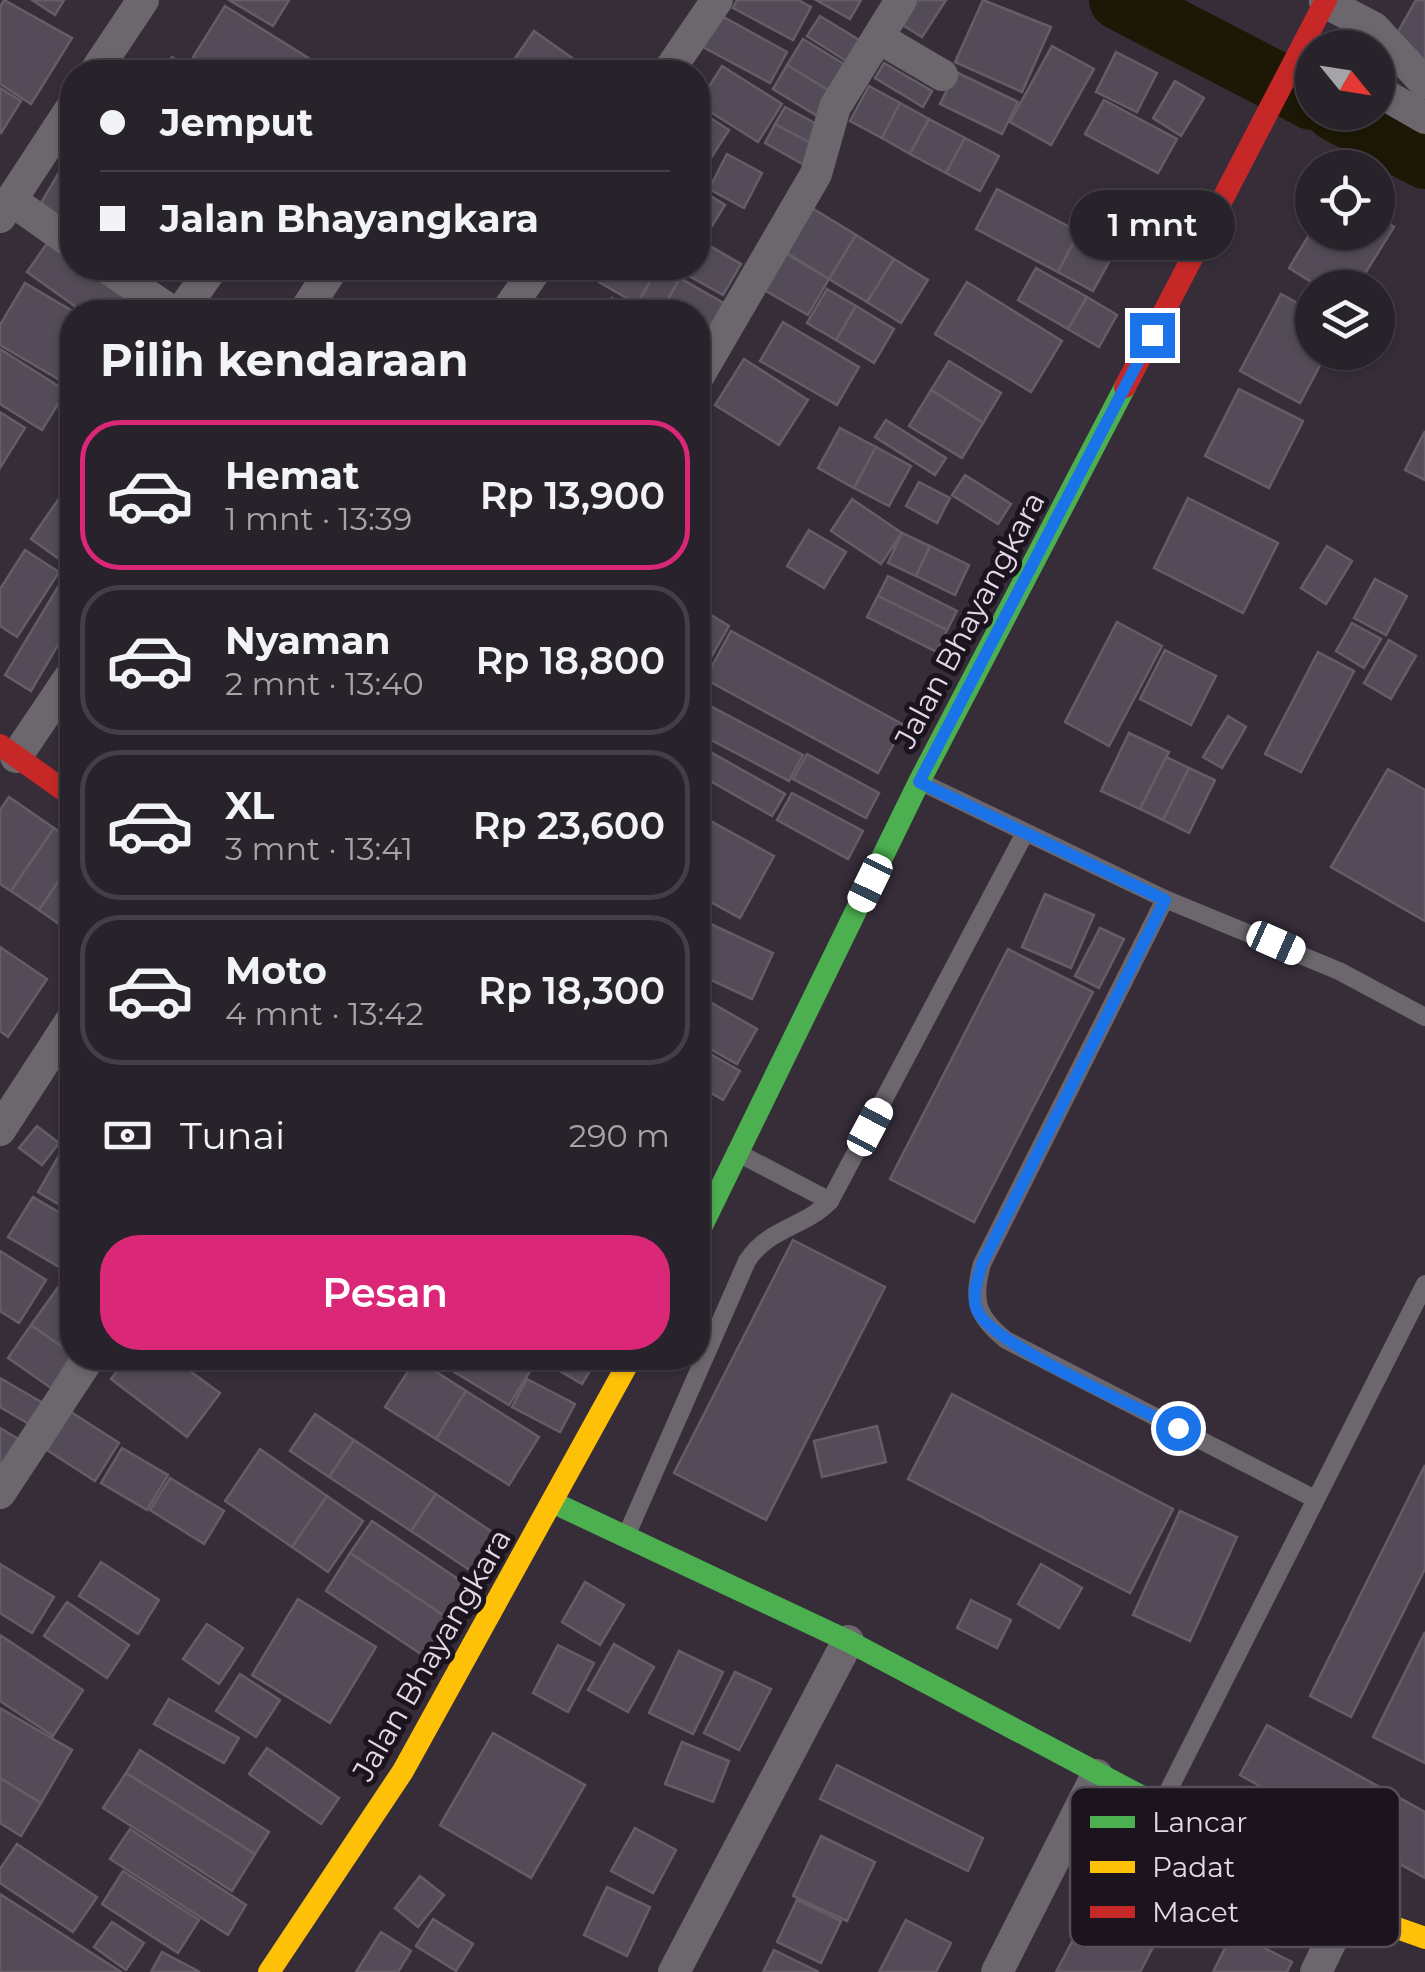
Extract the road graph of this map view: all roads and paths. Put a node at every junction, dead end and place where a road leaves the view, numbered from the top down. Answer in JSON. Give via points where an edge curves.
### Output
{"nodes":[{"id":1,"x":142,"y":0,"type":"edge"},
{"id":2,"x":718,"y":0,"type":"edge"},
{"id":3,"x":901,"y":0,"type":"edge"},
{"id":4,"x":1329,"y":4,"type":"edge"},
{"id":5,"x":1322,"y":30,"type":"edge"},
{"id":6,"x":879,"y":38,"type":"junction"},
{"id":7,"x":103,"y":60,"type":"edge"},
{"id":8,"x":676,"y":60,"type":"edge"},
{"id":9,"x":942,"y":75,"type":"dead end"},
{"id":10,"x":1295,"y":80,"type":"edge"},
{"id":11,"x":1425,"y":83,"type":"edge"},
{"id":12,"x":1395,"y":101,"type":"edge"},
{"id":13,"x":1425,"y":118,"type":"edge"},
{"id":14,"x":60,"y":125,"type":"edge"},
{"id":15,"x":6,"y":208,"type":"edge"},
{"id":16,"x":60,"y":236,"type":"edge"},
{"id":17,"x":125,"y":280,"type":"edge"},
{"id":18,"x":155,"y":300,"type":"edge"},
{"id":19,"x":710,"y":356,"type":"edge"},
{"id":20,"x":60,"y":688,"type":"edge"},
{"id":21,"x":8,"y":751,"type":"edge"},
{"id":22,"x":919,"y":782,"type":"junction"},
{"id":23,"x":60,"y":788,"type":"edge"},
{"id":24,"x":1025,"y":833,"type":"junction"},
{"id":25,"x":1165,"y":900,"type":"junction"},
{"id":26,"x":1425,"y":1017,"type":"edge"},
{"id":27,"x":60,"y":1038,"type":"edge"},
{"id":28,"x":0,"y":1130,"type":"edge"},
{"id":29,"x":738,"y":1153,"type":"junction"},
{"id":30,"x":830,"y":1201,"type":"junction"},
{"id":31,"x":710,"y":1205,"type":"edge"},
{"id":32,"x":1425,"y":1284,"type":"edge"},
{"id":33,"x":710,"y":1345,"type":"edge"},
{"id":34,"x":81,"y":1370,"type":"edge"},
{"id":35,"x":624,"y":1370,"type":"edge"},
{"id":36,"x":699,"y":1370,"type":"edge"},
{"id":37,"x":0,"y":1493,"type":"edge"},
{"id":38,"x":1315,"y":1499,"type":"junction"},
{"id":39,"x":552,"y":1502,"type":"junction"},
{"id":40,"x":626,"y":1536,"type":"junction"},
{"id":41,"x":848,"y":1642,"type":"junction"},
{"id":42,"x":1097,"y":1775,"type":"junction"},
{"id":43,"x":1091,"y":1787,"type":"edge"},
{"id":44,"x":1121,"y":1787,"type":"edge"},
{"id":45,"x":1170,"y":1787,"type":"edge"},
{"id":46,"x":1070,"y":1829,"type":"edge"},
{"id":47,"x":1400,"y":1929,"type":"edge"},
{"id":48,"x":1425,"y":1938,"type":"edge"},
{"id":49,"x":1328,"y":1947,"type":"edge"},
{"id":50,"x":269,"y":1972,"type":"edge"},
{"id":51,"x":674,"y":1972,"type":"edge"},
{"id":52,"x":998,"y":1972,"type":"edge"},
{"id":53,"x":1316,"y":1972,"type":"edge"}],
"edges":[{"from":1,"to":7,"type":"street"},
{"from":2,"to":8,"type":"street"},
{"from":3,"to":6,"type":"street"},
{"from":4,"to":5,"type":"street"},
{"from":4,"to":11,"type":"street","via":[[1374,28]]},
{"from":6,"to":9,"type":"street"},
{"from":6,"to":19,"type":"street","via":[[834,107],[821,164]]},
{"from":10,"to":22,"type":"main road","name":"Jalan Bhayangkara","via":[[1244,159]]},
{"from":12,"to":13,"type":"street"},
{"from":14,"to":15,"type":"street"},
{"from":15,"to":16,"type":"street"},
{"from":17,"to":18,"type":"street"},
{"from":20,"to":21,"type":"street"},
{"from":21,"to":23,"type":"main road"},
{"from":22,"to":24,"type":"lane"},
{"from":22,"to":29,"type":"main road","name":"Jalan Bhayangkara"},
{"from":24,"to":25,"type":"lane"},
{"from":24,"to":30,"type":"lane"},
{"from":25,"to":26,"type":"lane","via":[[1339,971]]},
{"from":25,"to":38,"type":"lane","via":[[982,1264],[974,1294],[978,1312],[1006,1340]]},
{"from":27,"to":28,"type":"street"},
{"from":29,"to":30,"type":"lane"},
{"from":29,"to":31,"type":"main road","name":"Jalan Bhayangkara"},
{"from":30,"to":33,"type":"lane","via":[[770,1234],[747,1261]]},
{"from":32,"to":38,"type":"lane"},
{"from":34,"to":37,"type":"street"},
{"from":35,"to":39,"type":"main road","name":"Jalan Bhayangkara"},
{"from":36,"to":40,"type":"lane"},
{"from":38,"to":45,"type":"lane"},
{"from":39,"to":40,"type":"main road"},
{"from":39,"to":50,"type":"main road","name":"Jalan Bhayangkara","via":[[403,1771]]},
{"from":40,"to":41,"type":"main road"},
{"from":41,"to":42,"type":"main road"},
{"from":41,"to":51,"type":"street"},
{"from":42,"to":43,"type":"street"},
{"from":42,"to":44,"type":"main road"},
{"from":46,"to":52,"type":"street"},
{"from":47,"to":48,"type":"main road"},
{"from":49,"to":53,"type":"street"}]}
